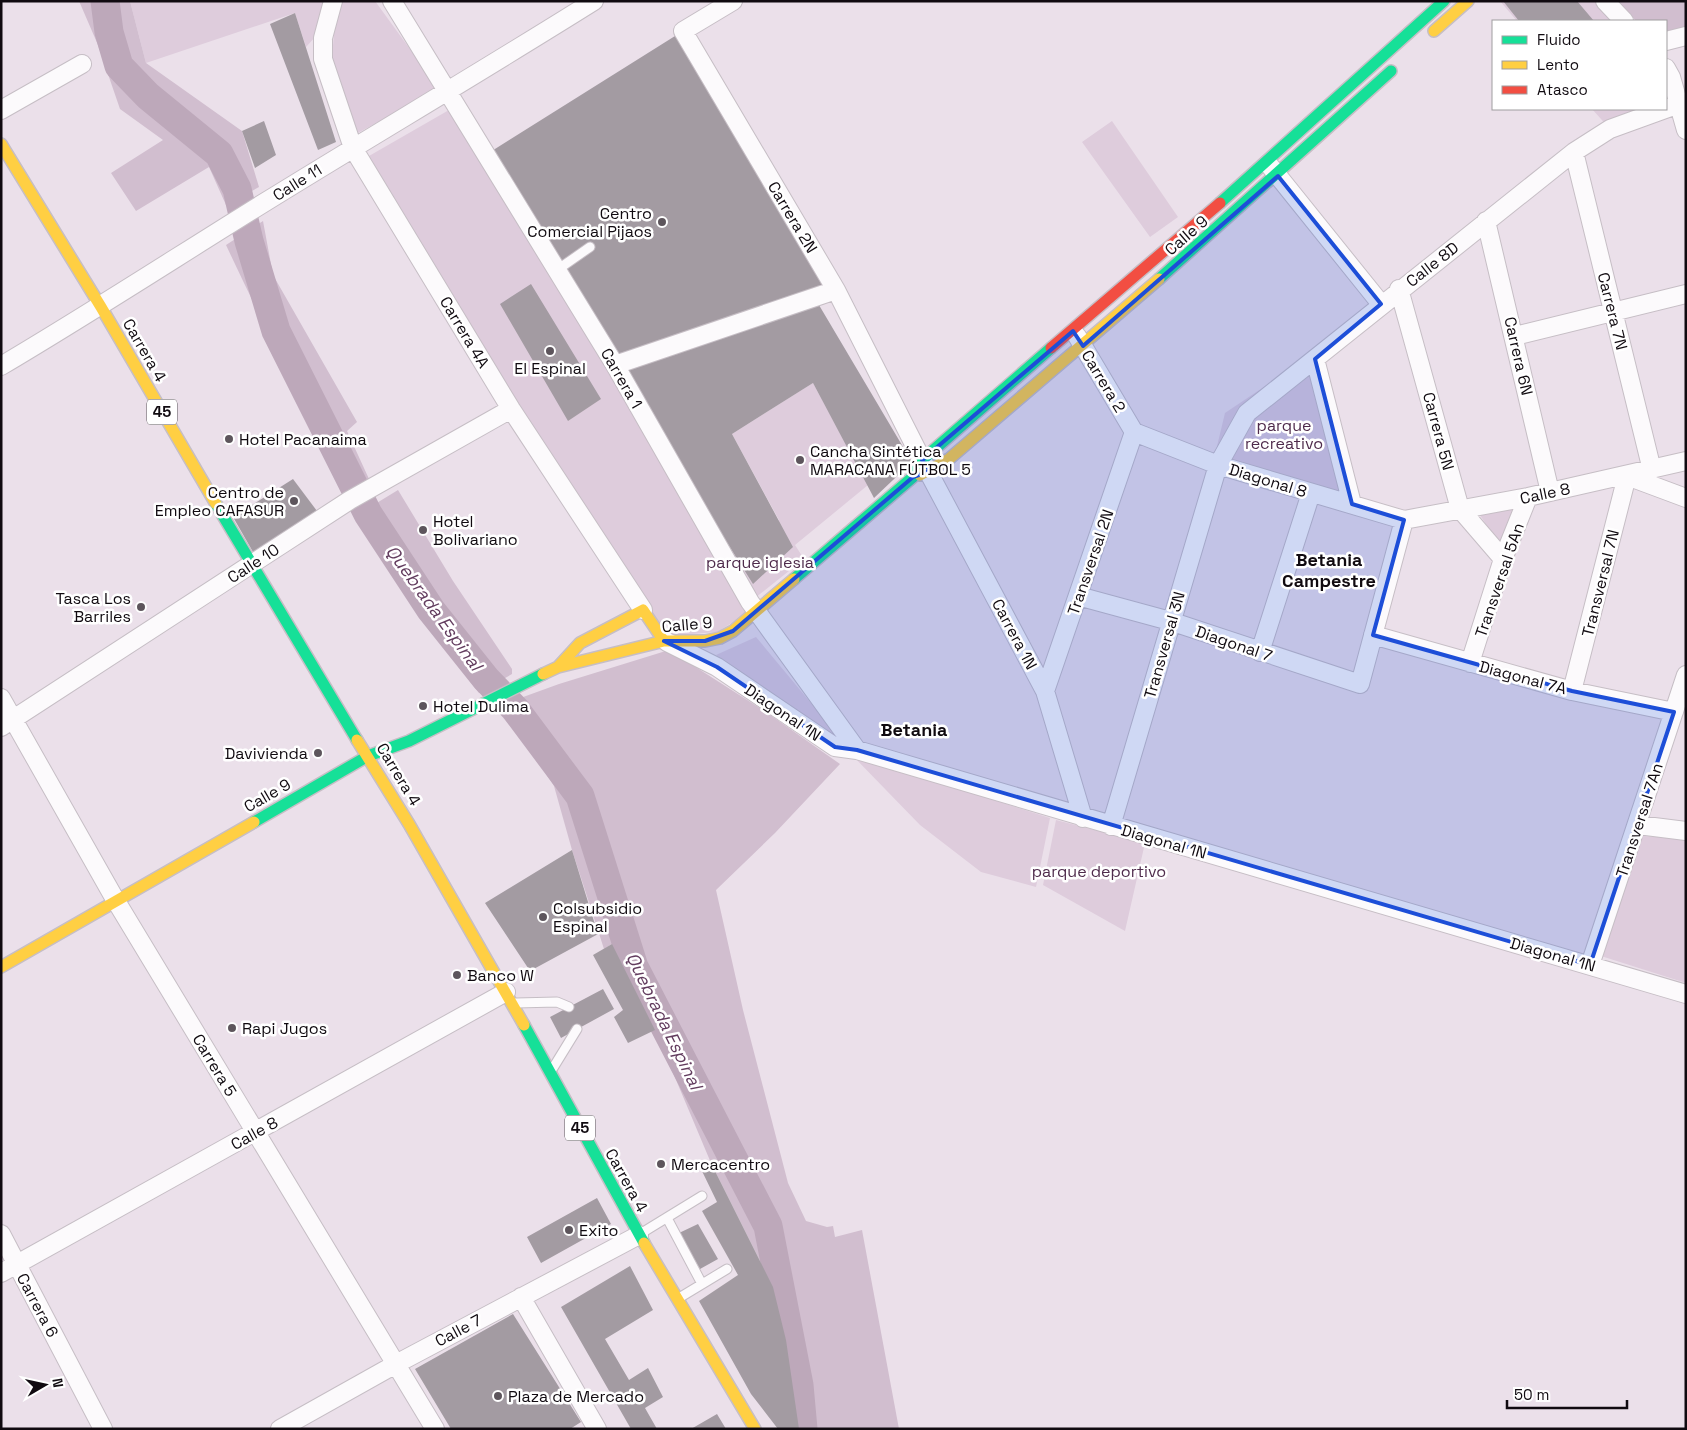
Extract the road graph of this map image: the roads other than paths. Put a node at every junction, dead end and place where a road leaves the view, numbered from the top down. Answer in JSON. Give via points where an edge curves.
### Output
{"nodes":[{"id":1,"x":332,"y":1,"type":"edge"},
{"id":2,"x":392,"y":1,"type":"edge"},
{"id":3,"x":594,"y":1,"type":"edge"},
{"id":4,"x":732,"y":1,"type":"edge"},
{"id":5,"x":1468,"y":1,"type":"edge"},
{"id":6,"x":1605,"y":1,"type":"edge"},
{"id":7,"x":1438,"y":8,"type":"edge"},
{"id":8,"x":1623,"y":20,"type":"edge"},
{"id":9,"x":1686,"y":36,"type":"edge"},
{"id":10,"x":1423,"y":41,"type":"dead end"},
{"id":11,"x":1667,"y":41,"type":"edge"},
{"id":12,"x":1401,"y":62,"type":"dead end"},
{"id":13,"x":82,"y":64,"type":"dead end"},
{"id":14,"x":1667,"y":71,"type":"edge"},
{"id":15,"x":450,"y":92,"type":"junction"},
{"id":16,"x":1679,"y":104,"type":"junction"},
{"id":17,"x":1667,"y":108,"type":"edge"},
{"id":18,"x":1,"y":110,"type":"edge"},
{"id":19,"x":1662,"y":110,"type":"edge"},
{"id":20,"x":1686,"y":130,"type":"edge"},
{"id":21,"x":1,"y":144,"type":"edge"},
{"id":22,"x":353,"y":148,"type":"junction"},
{"id":23,"x":1574,"y":152,"type":"junction"},
{"id":24,"x":1266,"y":162,"type":"junction"},
{"id":25,"x":1278,"y":176,"type":"junction"},
{"id":26,"x":1486,"y":221,"type":"junction"},
{"id":27,"x":590,"y":247,"type":"dead end"},
{"id":28,"x":557,"y":270,"type":"junction"},
{"id":29,"x":1399,"y":289,"type":"junction"},
{"id":30,"x":836,"y":290,"type":"junction"},
{"id":31,"x":1686,"y":294,"type":"edge"},
{"id":32,"x":1381,"y":304,"type":"junction"},
{"id":33,"x":101,"y":307,"type":"junction"},
{"id":34,"x":1614,"y":313,"type":"junction"},
{"id":35,"x":1073,"y":331,"type":"junction"},
{"id":36,"x":1515,"y":336,"type":"junction"},
{"id":37,"x":1083,"y":346,"type":"junction"},
{"id":38,"x":1315,"y":358,"type":"junction"},
{"id":39,"x":615,"y":365,"type":"junction"},
{"id":40,"x":1,"y":366,"type":"edge"},
{"id":41,"x":511,"y":409,"type":"junction"},
{"id":42,"x":1134,"y":432,"type":"junction"},
{"id":43,"x":1686,"y":461,"type":"edge"},
{"id":44,"x":1218,"y":465,"type":"junction"},
{"id":45,"x":922,"y":469,"type":"junction"},
{"id":46,"x":1652,"y":470,"type":"junction"},
{"id":47,"x":1627,"y":476,"type":"junction"},
{"id":48,"x":1550,"y":492,"type":"junction"},
{"id":49,"x":1311,"y":493,"type":"junction"},
{"id":50,"x":1528,"y":497,"type":"junction"},
{"id":51,"x":1686,"y":498,"type":"edge"},
{"id":52,"x":1352,"y":504,"type":"junction"},
{"id":53,"x":1460,"y":509,"type":"junction"},
{"id":54,"x":1404,"y":520,"type":"junction"},
{"id":55,"x":1503,"y":559,"type":"junction"},
{"id":56,"x":251,"y":564,"type":"junction"},
{"id":57,"x":1078,"y":596,"type":"junction"},
{"id":58,"x":642,"y":610,"type":"junction"},
{"id":59,"x":758,"y":611,"type":"junction"},
{"id":60,"x":1170,"y":622,"type":"junction"},
{"id":61,"x":1373,"y":635,"type":"junction"},
{"id":62,"x":664,"y":641,"type":"junction"},
{"id":63,"x":1260,"y":652,"type":"junction"},
{"id":64,"x":1470,"y":663,"type":"junction"},
{"id":65,"x":558,"y":667,"type":"junction"},
{"id":66,"x":1686,"y":675,"type":"edge"},
{"id":67,"x":1045,"y":691,"type":"junction"},
{"id":68,"x":1572,"y":691,"type":"junction"},
{"id":69,"x":1,"y":698,"type":"edge"},
{"id":70,"x":1674,"y":712,"type":"junction"},
{"id":71,"x":8,"y":723,"type":"edge"},
{"id":72,"x":857,"y":750,"type":"junction"},
{"id":73,"x":368,"y":756,"type":"junction"},
{"id":74,"x":1083,"y":818,"type":"junction"},
{"id":75,"x":1638,"y":825,"type":"junction"},
{"id":76,"x":1112,"y":826,"type":"junction"},
{"id":77,"x":1686,"y":832,"type":"edge"},
{"id":78,"x":116,"y":901,"type":"junction"},
{"id":79,"x":1590,"y":965,"type":"junction"},
{"id":80,"x":1,"y":967,"type":"edge"},
{"id":81,"x":1686,"y":994,"type":"edge"},
{"id":82,"x":509,"y":997,"type":"junction"},
{"id":83,"x":570,"y":1007,"type":"dead end"},
{"id":84,"x":577,"y":1029,"type":"dead end"},
{"id":85,"x":550,"y":1073,"type":"junction"},
{"id":86,"x":255,"y":1132,"type":"junction"},
{"id":87,"x":702,"y":1196,"type":"dead end"},
{"id":88,"x":667,"y":1218,"type":"junction"},
{"id":89,"x":1,"y":1234,"type":"edge"},
{"id":90,"x":639,"y":1235,"type":"junction"},
{"id":91,"x":17,"y":1264,"type":"junction"},
{"id":92,"x":727,"y":1269,"type":"dead end"},
{"id":93,"x":1,"y":1273,"type":"edge"},
{"id":94,"x":702,"y":1284,"type":"junction"},
{"id":95,"x":521,"y":1297,"type":"junction"},
{"id":96,"x":677,"y":1300,"type":"junction"},
{"id":97,"x":396,"y":1364,"type":"junction"},
{"id":98,"x":103,"y":1429,"type":"edge"},
{"id":99,"x":280,"y":1429,"type":"edge"},
{"id":100,"x":435,"y":1429,"type":"edge"},
{"id":101,"x":597,"y":1429,"type":"edge"},
{"id":102,"x":755,"y":1429,"type":"edge"}],
"edges":[{"from":1,"to":22,"type":"street","name":"Carrera 4A","via":[[323,38],[323,59]]},
{"from":2,"to":15,"type":"street","name":"Carrera 1"},
{"from":3,"to":15,"type":"street","name":"Calle 11"},
{"from":4,"to":30,"type":"street","name":"Carrera 2N","via":[[683,31]]},
{"from":5,"to":7,"type":"street","name":"Calle 9"},
{"from":6,"to":8,"type":"street"},
{"from":7,"to":10,"type":"street","name":"Calle 9"},
{"from":7,"to":24,"type":"street","name":"Calle 9"},
{"from":9,"to":11,"type":"street"},
{"from":12,"to":25,"type":"street","name":"Calle 9"},
{"from":13,"to":18,"type":"street"},
{"from":14,"to":16,"type":"street"},
{"from":15,"to":22,"type":"street","name":"Calle 11"},
{"from":15,"to":28,"type":"street","name":"Carrera 1"},
{"from":16,"to":17,"type":"street","name":"Calle 8D"},
{"from":16,"to":20,"type":"street"},
{"from":19,"to":23,"type":"street","name":"Calle 8D","via":[[1610,129]]},
{"from":21,"to":33,"type":"street","name":"Carrera 4","number":"45"},
{"from":22,"to":33,"type":"street","name":"Calle 11"},
{"from":22,"to":41,"type":"street","name":"Carrera 4A"},
{"from":23,"to":26,"type":"street","name":"Calle 8D"},
{"from":23,"to":34,"type":"street","name":"Carrera 7N"},
{"from":24,"to":25,"type":"street"},
{"from":24,"to":35,"type":"street","name":"Calle 9"},
{"from":25,"to":32,"type":"street"},
{"from":25,"to":37,"type":"street","name":"Calle 9"},
{"from":26,"to":29,"type":"street","name":"Calle 8D"},
{"from":26,"to":36,"type":"street","name":"Carrera 6N"},
{"from":27,"to":28,"type":"lane"},
{"from":28,"to":39,"type":"street","name":"Carrera 1"},
{"from":29,"to":32,"type":"street","name":"Calle 8D"},
{"from":29,"to":53,"type":"street","name":"Carrera 5N"},
{"from":30,"to":39,"type":"street"},
{"from":30,"to":45,"type":"street","name":"Carrera 2N"},
{"from":31,"to":34,"type":"street"},
{"from":32,"to":38,"type":"street","name":"Calle 8D"},
{"from":33,"to":40,"type":"street","name":"Calle 11"},
{"from":33,"to":56,"type":"street","name":"Carrera 4","number":"45"},
{"from":34,"to":36,"type":"street"},
{"from":34,"to":46,"type":"street","name":"Carrera 7N"},
{"from":35,"to":37,"type":"street","name":"Carrera 2"},
{"from":35,"to":45,"type":"street","name":"Calle 9"},
{"from":36,"to":48,"type":"street","name":"Carrera 6N"},
{"from":37,"to":42,"type":"street","name":"Carrera 2"},
{"from":37,"to":45,"type":"street","name":"Calle 9","via":[[949,459]]},
{"from":38,"to":44,"type":"street","name":"Calle 8D","via":[[1247,413]]},
{"from":38,"to":52,"type":"street"},
{"from":39,"to":59,"type":"street","name":"Carrera 1"},
{"from":41,"to":56,"type":"street","name":"Calle 10","via":[[373,486]]},
{"from":41,"to":58,"type":"street","name":"Carrera 4A"},
{"from":42,"to":44,"type":"street","name":"Diagonal 8"},
{"from":42,"to":57,"type":"street","name":"Transversal 2N"},
{"from":43,"to":46,"type":"street","name":"Calle 8"},
{"from":44,"to":49,"type":"street","name":"Diagonal 8"},
{"from":44,"to":60,"type":"street","name":"Transversal 3N"},
{"from":45,"to":59,"type":"street","name":"Calle 9"},
{"from":45,"to":67,"type":"street","name":"Carrera 1N"},
{"from":46,"to":47,"type":"street","name":"Calle 8"},
{"from":47,"to":48,"type":"street","name":"Calle 8"},
{"from":47,"to":51,"type":"street"},
{"from":47,"to":68,"type":"street","name":"Transversal 7N"},
{"from":48,"to":50,"type":"street","name":"Calle 8"},
{"from":49,"to":52,"type":"street","name":"Diagonal 8"},
{"from":49,"to":63,"type":"street"},
{"from":50,"to":53,"type":"street","name":"Calle 8"},
{"from":50,"to":55,"type":"street","name":"Transversal 5An"},
{"from":52,"to":54,"type":"street","name":"Diagonal 8"},
{"from":53,"to":54,"type":"street","name":"Calle 8"},
{"from":53,"to":55,"type":"street","name":"Carrera 5N"},
{"from":54,"to":61,"type":"street"},
{"from":55,"to":64,"type":"street","name":"Transversal 5An"},
{"from":56,"to":71,"type":"street","name":"Calle 10"},
{"from":56,"to":73,"type":"street","name":"Carrera 4","number":"45"},
{"from":57,"to":60,"type":"street","name":"Diagonal 7"},
{"from":57,"to":67,"type":"street","name":"Transversal 2N"},
{"from":58,"to":62,"type":"street","name":"Carrera 4A"},
{"from":58,"to":65,"type":"street","name":"Calle 9","via":[[580,643]]},
{"from":59,"to":62,"type":"street","name":"Calle 9","via":[[720,638]]},
{"from":59,"to":72,"type":"street","name":"Carrera 1"},
{"from":60,"to":63,"type":"street","name":"Diagonal 7"},
{"from":60,"to":76,"type":"street","name":"Transversal 3N"},
{"from":61,"to":63,"type":"street","name":"Diagonal 7","via":[[1360,684]]},
{"from":61,"to":64,"type":"street","name":"Diagonal 7A"},
{"from":62,"to":65,"type":"street","name":"Calle 9"},
{"from":62,"to":72,"type":"street","name":"Diagonal 1N","via":[[718,667],[835,747]]},
{"from":64,"to":68,"type":"street","name":"Diagonal 7A"},
{"from":65,"to":73,"type":"street","name":"Calle 9","via":[[409,741]]},
{"from":66,"to":70,"type":"street","name":"Transversal 7An"},
{"from":67,"to":74,"type":"street","name":"Carrera 1N"},
{"from":68,"to":70,"type":"street","name":"Diagonal 7A"},
{"from":69,"to":71,"type":"street","name":"Carrera 5"},
{"from":70,"to":75,"type":"street","name":"Transversal 7An"},
{"from":71,"to":78,"type":"street","name":"Carrera 5"},
{"from":72,"to":74,"type":"street","name":"Diagonal 1N"},
{"from":73,"to":78,"type":"street","name":"Calle 9"},
{"from":73,"to":82,"type":"street","name":"Carrera 4","number":"45"},
{"from":74,"to":76,"type":"street","name":"Diagonal 1N"},
{"from":75,"to":77,"type":"street"},
{"from":75,"to":79,"type":"street","name":"Transversal 7An"},
{"from":76,"to":79,"type":"street","name":"Diagonal 1N"},
{"from":78,"to":80,"type":"street","name":"Calle 9"},
{"from":78,"to":86,"type":"street","name":"Carrera 5"},
{"from":79,"to":81,"type":"street","name":"Diagonal 1N"},
{"from":82,"to":83,"type":"lane","via":[[557,1002]]},
{"from":82,"to":85,"type":"street","name":"Carrera 4","number":"45"},
{"from":82,"to":86,"type":"street","name":"Calle 8"},
{"from":84,"to":85,"type":"lane"},
{"from":85,"to":90,"type":"street","name":"Carrera 4","number":"45"},
{"from":86,"to":91,"type":"street","name":"Calle 8"},
{"from":86,"to":97,"type":"street","name":"Carrera 5"},
{"from":87,"to":88,"type":"lane"},
{"from":88,"to":90,"type":"lane"},
{"from":88,"to":94,"type":"lane"},
{"from":89,"to":91,"type":"street","name":"Carrera 6"},
{"from":90,"to":95,"type":"street","name":"Calle 7"},
{"from":90,"to":96,"type":"street","name":"Carrera 4","number":"45"},
{"from":91,"to":93,"type":"street","name":"Calle 8"},
{"from":91,"to":98,"type":"street","name":"Carrera 6"},
{"from":92,"to":94,"type":"lane"},
{"from":94,"to":96,"type":"lane"},
{"from":95,"to":97,"type":"street","name":"Calle 7"},
{"from":95,"to":101,"type":"street"},
{"from":96,"to":102,"type":"street","name":"Carrera 4","number":"45"},
{"from":97,"to":99,"type":"street","name":"Calle 7"},
{"from":97,"to":100,"type":"street","name":"Carrera 5"}]}
